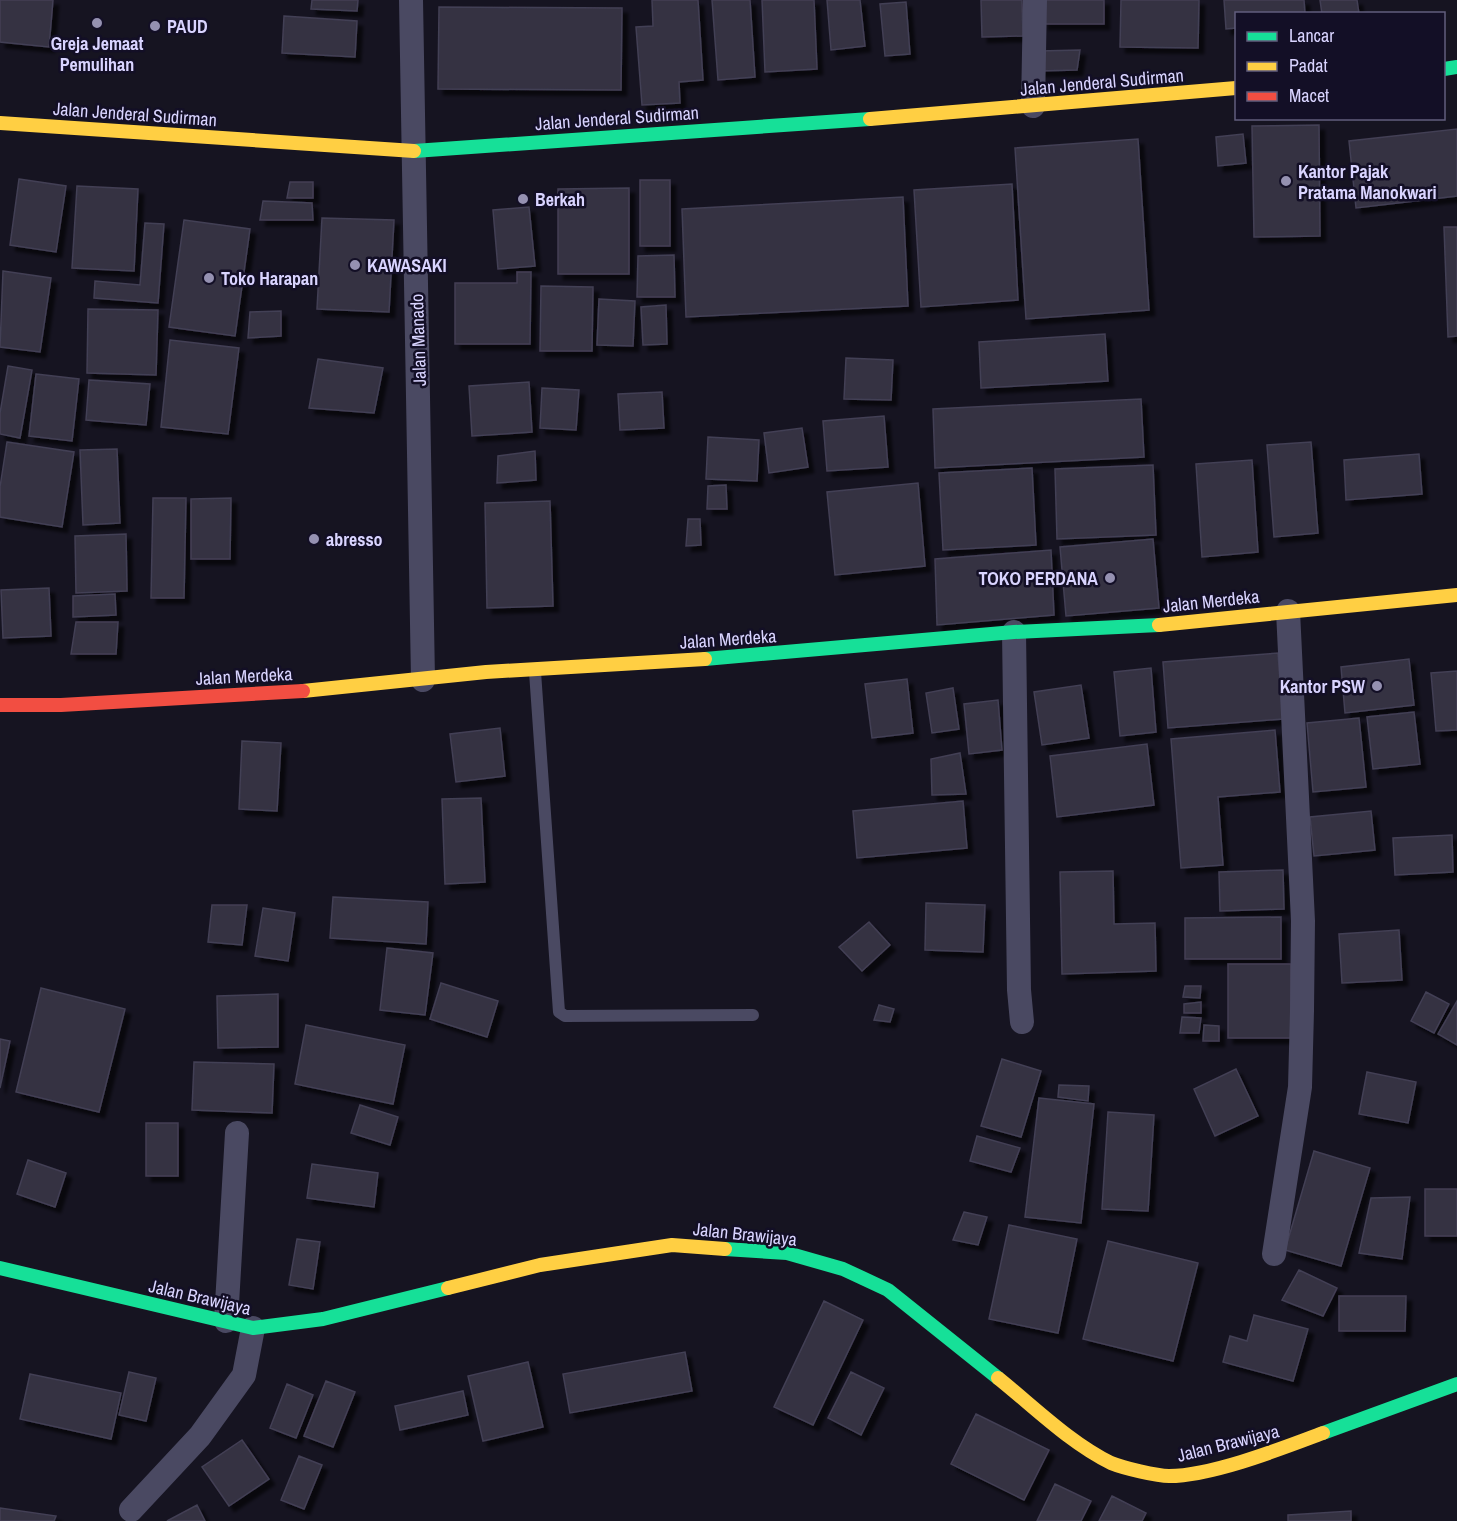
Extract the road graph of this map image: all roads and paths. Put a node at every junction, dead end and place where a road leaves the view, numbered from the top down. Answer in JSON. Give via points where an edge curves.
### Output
{"nodes":[{"id":1,"x":411,"y":0,"type":"edge"},
{"id":2,"x":1035,"y":0,"type":"edge"},
{"id":3,"x":1235,"y":88,"type":"edge"},
{"id":4,"x":1033,"y":106,"type":"junction"},
{"id":5,"x":0,"y":123,"type":"edge"},
{"id":6,"x":412,"y":151,"type":"junction"},
{"id":7,"x":1457,"y":595,"type":"edge"},
{"id":8,"x":1288,"y":611,"type":"junction"},
{"id":9,"x":1014,"y":632,"type":"junction"},
{"id":10,"x":535,"y":671,"type":"junction"},
{"id":11,"x":423,"y":680,"type":"junction"},
{"id":12,"x":0,"y":705,"type":"edge"},
{"id":13,"x":753,"y":1015,"type":"dead end"},
{"id":14,"x":1022,"y":1022,"type":"dead end"},
{"id":15,"x":237,"y":1133,"type":"dead end"},
{"id":16,"x":1274,"y":1254,"type":"dead end"},
{"id":17,"x":0,"y":1268,"type":"edge"},
{"id":18,"x":226,"y":1321,"type":"junction"},
{"id":19,"x":253,"y":1328,"type":"junction"},
{"id":20,"x":1457,"y":1384,"type":"edge"},
{"id":21,"x":131,"y":1510,"type":"dead end"}],
"edges":[{"from":1,"to":6,"type":"street","name":"Jalan Manado"},
{"from":2,"to":4,"type":"street"},
{"from":3,"to":4,"type":"main road","name":"Jalan Jenderal Sudirman"},
{"from":4,"to":6,"type":"main road","name":"Jalan Jenderal Sudirman"},
{"from":5,"to":6,"type":"main road","name":"Jalan Jenderal Sudirman"},
{"from":6,"to":11,"type":"street","name":"Jalan Manado"},
{"from":7,"to":8,"type":"main road","name":"Jalan Merdeka"},
{"from":8,"to":9,"type":"main road","name":"Jalan Merdeka","via":[[1150,626]]},
{"from":8,"to":16,"type":"street","via":[[1303,921],[1302,1011],[1300,1087]]},
{"from":9,"to":10,"type":"main road","name":"Jalan Merdeka"},
{"from":9,"to":14,"type":"street"},
{"from":10,"to":11,"type":"main road","name":"Jalan Merdeka"},
{"from":10,"to":13,"type":"lane","via":[[559,1012],[565,1016]]},
{"from":11,"to":12,"type":"main road","name":"Jalan Merdeka","via":[[304,691]]},
{"from":15,"to":18,"type":"street"},
{"from":17,"to":18,"type":"main road","name":"Jalan Brawijaya"},
{"from":18,"to":19,"type":"main road","name":"Jalan Brawijaya"},
{"from":19,"to":20,"type":"main road","name":"Jalan Brawijaya","via":[[323,1319],[540,1265],[672,1245],[787,1253],[843,1269],[888,1290],[1073,1438],[1112,1463],[1168,1476],[1275,1451]]},
{"from":19,"to":21,"type":"street","via":[[244,1375],[200,1436]]}]}
